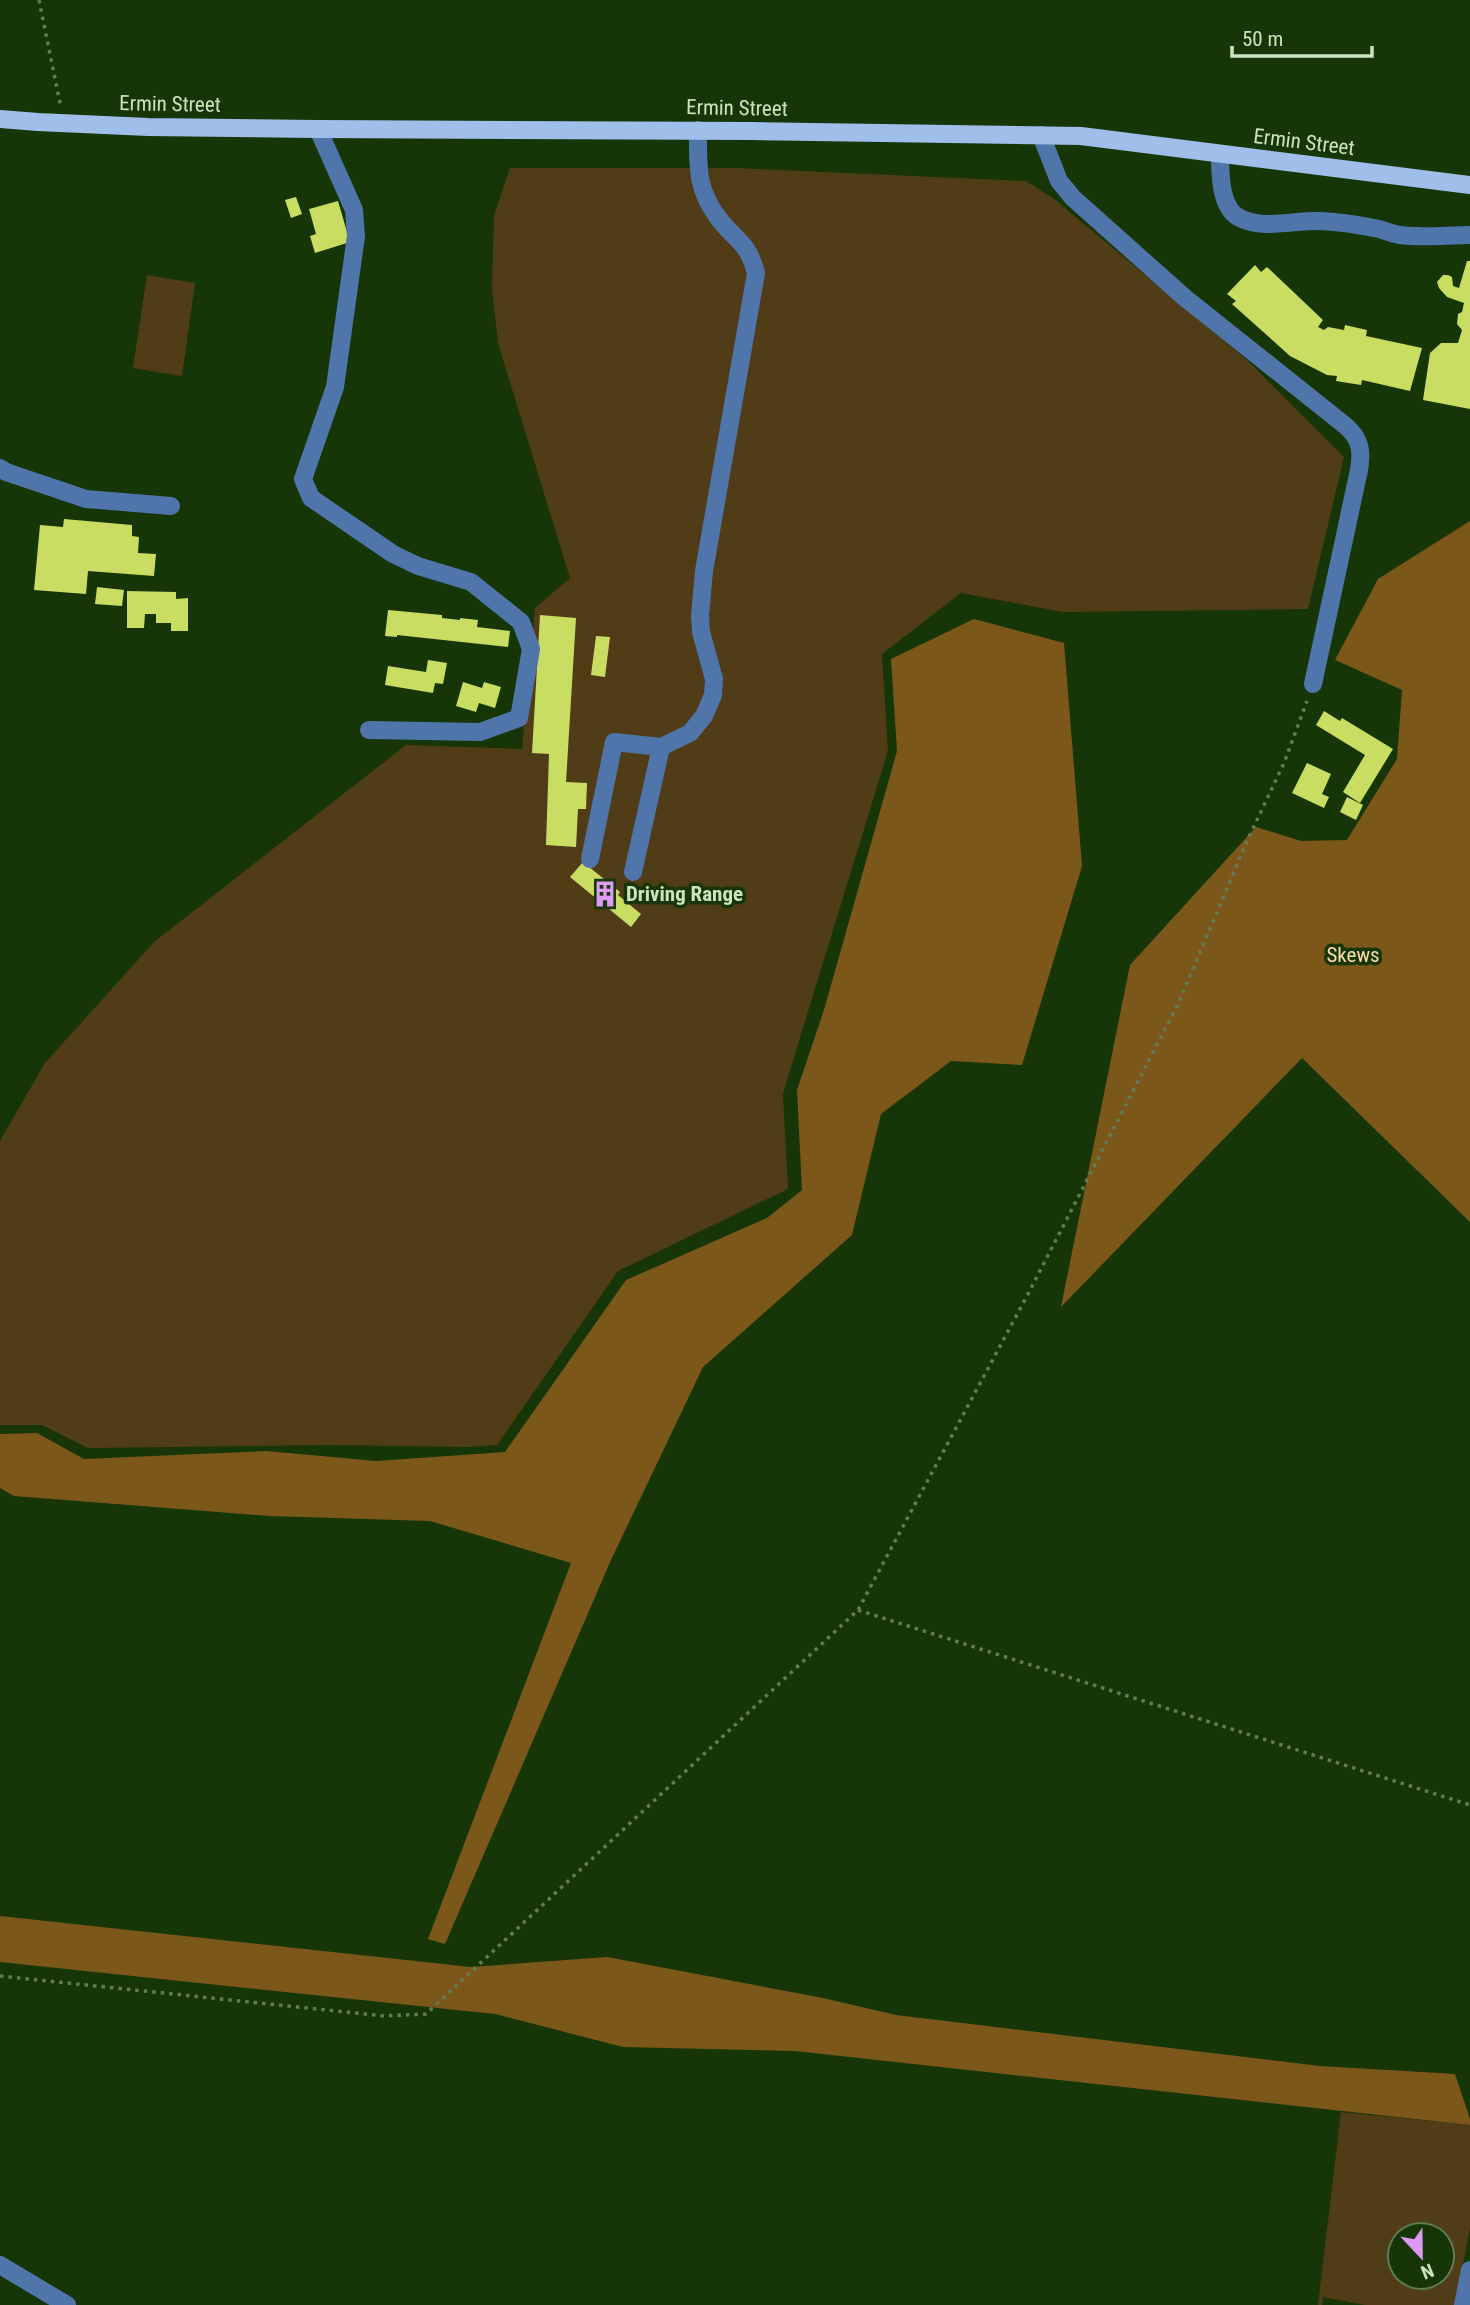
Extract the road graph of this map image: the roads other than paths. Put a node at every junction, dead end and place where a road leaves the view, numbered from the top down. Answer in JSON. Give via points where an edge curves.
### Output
{"nodes":[{"id":1,"x":0,"y":119,"type":"edge"},
{"id":2,"x":318,"y":130,"type":"junction"},
{"id":3,"x":698,"y":130,"type":"junction"},
{"id":4,"x":1041,"y":135,"type":"junction"},
{"id":5,"x":1220,"y":154,"type":"junction"},
{"id":6,"x":1470,"y":185,"type":"edge"},
{"id":7,"x":1470,"y":235,"type":"edge"},
{"id":8,"x":0,"y":468,"type":"edge"},
{"id":9,"x":171,"y":506,"type":"dead end"},
{"id":10,"x":1313,"y":684,"type":"road end"},
{"id":11,"x":369,"y":730,"type":"dead end"},
{"id":12,"x":661,"y":747,"type":"junction"},
{"id":13,"x":590,"y":859,"type":"dead end"},
{"id":14,"x":633,"y":872,"type":"dead end"},
{"id":15,"x":0,"y":2265,"type":"edge"},
{"id":16,"x":1470,"y":2270,"type":"edge"},
{"id":17,"x":67,"y":2305,"type":"edge"},
{"id":18,"x":1463,"y":2305,"type":"edge"}],
"edges":[{"from":1,"to":2,"type":"main road","name":"Ermin Street"},
{"from":2,"to":3,"type":"main road","name":"Ermin Street"},
{"from":2,"to":11,"type":"street","via":[[354,210],[356,236],[335,387],[303,480],[311,498],[393,554],[471,582],[521,622],[531,649],[519,718],[480,732]]},
{"from":3,"to":4,"type":"main road","name":"Ermin Street"},
{"from":3,"to":12,"type":"street","via":[[698,174],[706,200],[742,241],[756,273],[704,571],[701,632],[714,679],[713,695],[705,716],[690,733]]},
{"from":4,"to":5,"type":"main road","name":"Ermin Street"},
{"from":4,"to":10,"type":"street","via":[[1059,181],[1073,198],[1184,297],[1357,439],[1362,451],[1359,470]]},
{"from":5,"to":6,"type":"main road","name":"Ermin Street"},
{"from":5,"to":7,"type":"street","via":[[1224,191],[1239,218],[1256,223],[1348,224],[1399,235]]},
{"from":8,"to":9,"type":"street","via":[[86,499]]},
{"from":12,"to":13,"type":"street","via":[[614,742]]},
{"from":12,"to":14,"type":"street"},
{"from":15,"to":17,"type":"street"},
{"from":16,"to":18,"type":"street"}]}
